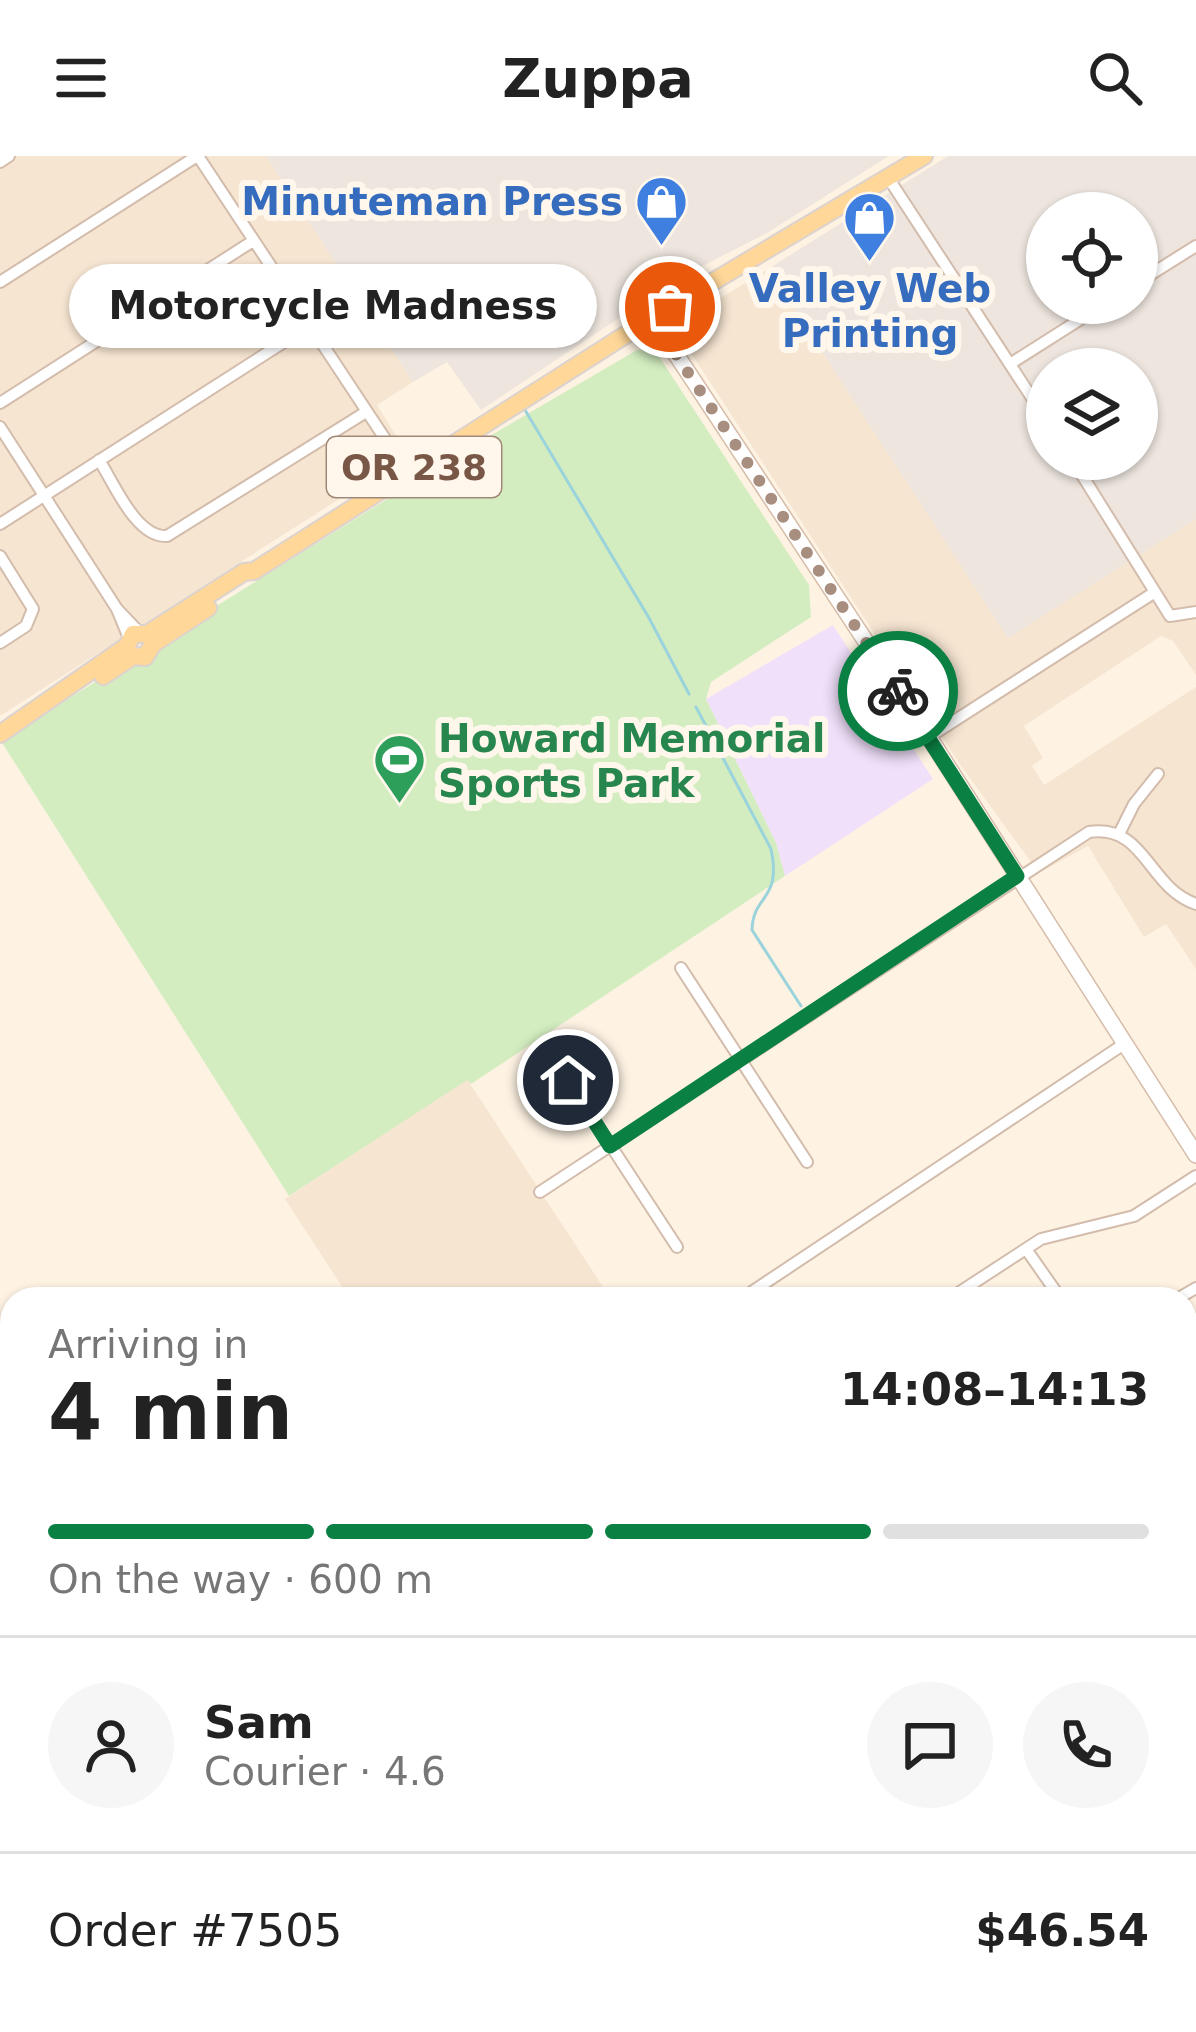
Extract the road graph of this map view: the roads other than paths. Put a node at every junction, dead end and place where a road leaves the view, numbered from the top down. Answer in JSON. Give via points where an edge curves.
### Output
{"nodes":[{"id":1,"x":9,"y":156,"type":"edge"},
{"id":2,"x":198,"y":156,"type":"edge"},
{"id":3,"x":924,"y":156,"type":"edge"},
{"id":4,"x":0,"y":161,"type":"edge"},
{"id":5,"x":889,"y":178,"type":"junction"},
{"id":6,"x":253,"y":241,"type":"junction"},
{"id":7,"x":1194,"y":251,"type":"edge"},
{"id":8,"x":1158,"y":271,"type":"edge"},
{"id":9,"x":0,"y":281,"type":"edge"},
{"id":10,"x":652,"y":318,"type":"junction"},
{"id":11,"x":1073,"y":324,"type":"edge"},
{"id":12,"x":309,"y":326,"type":"junction"},
{"id":13,"x":1010,"y":364,"type":"junction"},
{"id":14,"x":1026,"y":389,"type":"edge"},
{"id":15,"x":0,"y":403,"type":"edge"},
{"id":16,"x":366,"y":412,"type":"junction"},
{"id":17,"x":0,"y":427,"type":"edge"},
{"id":18,"x":99,"y":460,"type":"junction"},
{"id":19,"x":407,"y":472,"type":"junction"},
{"id":20,"x":1085,"y":480,"type":"edge"},
{"id":21,"x":44,"y":495,"type":"junction"},
{"id":22,"x":0,"y":524,"type":"edge"},
{"id":23,"x":0,"y":556,"type":"edge"},
{"id":24,"x":1155,"y":592,"type":"junction"},
{"id":25,"x":1196,"y":612,"type":"edge"},
{"id":26,"x":138,"y":642,"type":"junction"},
{"id":27,"x":0,"y":643,"type":"edge"},
{"id":28,"x":0,"y":734,"type":"edge"},
{"id":29,"x":929,"y":737,"type":"junction"},
{"id":30,"x":1158,"y":774,"type":"dead end"},
{"id":31,"x":1119,"y":833,"type":"junction"},
{"id":32,"x":1017,"y":876,"type":"junction"},
{"id":33,"x":1196,"y":904,"type":"edge"},
{"id":34,"x":681,"y":968,"type":"dead end"},
{"id":35,"x":1124,"y":1043,"type":"junction"},
{"id":36,"x":547,"y":1048,"type":"dead end"},
{"id":37,"x":740,"y":1060,"type":"junction"},
{"id":38,"x":610,"y":1146,"type":"junction"},
{"id":39,"x":1196,"y":1155,"type":"edge"},
{"id":40,"x":807,"y":1162,"type":"dead end"},
{"id":41,"x":1196,"y":1176,"type":"edge"},
{"id":42,"x":540,"y":1192,"type":"dead end"},
{"id":43,"x":677,"y":1247,"type":"dead end"},
{"id":44,"x":1026,"y":1249,"type":"junction"},
{"id":45,"x":759,"y":1287,"type":"edge"},
{"id":46,"x":967,"y":1287,"type":"edge"},
{"id":47,"x":1052,"y":1287,"type":"edge"}],
"edges":[{"from":1,"to":4,"type":"street"},
{"from":2,"to":6,"type":"street"},
{"from":2,"to":9,"type":"street"},
{"from":3,"to":5,"type":"main road","number":"OR 238"},
{"from":5,"to":10,"type":"main road","number":"OR 238"},
{"from":5,"to":13,"type":"street"},
{"from":6,"to":12,"type":"street"},
{"from":6,"to":15,"type":"street"},
{"from":7,"to":8,"type":"street"},
{"from":10,"to":19,"type":"main road","number":"OR 238"},
{"from":10,"to":29,"type":"main road"},
{"from":11,"to":13,"type":"street"},
{"from":12,"to":16,"type":"street"},
{"from":12,"to":18,"type":"street"},
{"from":13,"to":14,"type":"street"},
{"from":16,"to":18,"type":"street","via":[[158,538]]},
{"from":16,"to":19,"type":"street"},
{"from":17,"to":21,"type":"street"},
{"from":18,"to":21,"type":"street"},
{"from":19,"to":26,"type":"main road","number":"OR 238","via":[[251,581]]},
{"from":20,"to":24,"type":"street"},
{"from":21,"to":22,"type":"street"},
{"from":21,"to":26,"type":"street"},
{"from":23,"to":27,"type":"street","via":[[33,609],[26,626]]},
{"from":24,"to":25,"type":"street","via":[[1170,616]]},
{"from":24,"to":29,"type":"street"},
{"from":26,"to":28,"type":"main road","number":"OR 238"},
{"from":29,"to":32,"type":"main road"},
{"from":30,"to":31,"type":"street"},
{"from":31,"to":32,"type":"street","via":[[1089,832]]},
{"from":31,"to":33,"type":"street","via":[[1169,890]]},
{"from":32,"to":35,"type":"main road"},
{"from":32,"to":37,"type":"street"},
{"from":34,"to":37,"type":"street"},
{"from":35,"to":39,"type":"main road"},
{"from":35,"to":45,"type":"street"},
{"from":36,"to":38,"type":"street"},
{"from":37,"to":38,"type":"street"},
{"from":37,"to":40,"type":"street"},
{"from":38,"to":42,"type":"street"},
{"from":38,"to":43,"type":"street"},
{"from":41,"to":44,"type":"street","via":[[1134,1216],[1055,1233]]},
{"from":44,"to":46,"type":"street"},
{"from":44,"to":47,"type":"street"}]}
